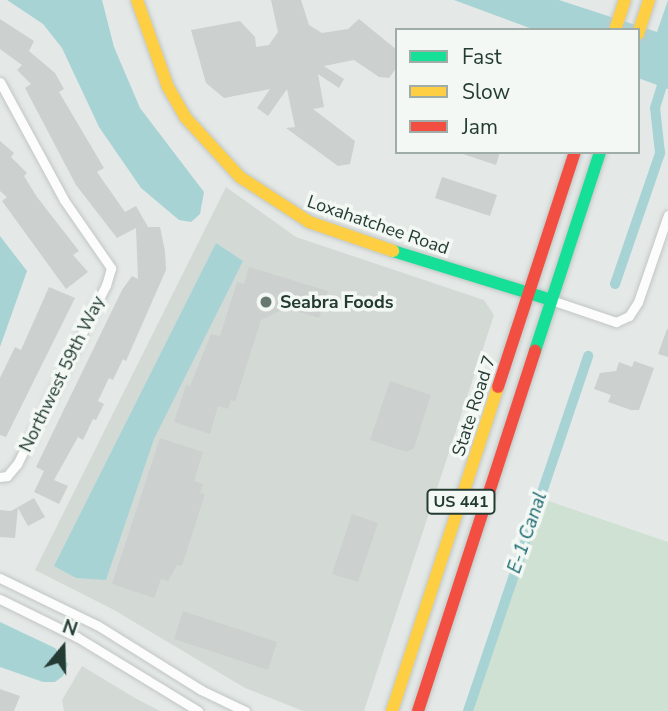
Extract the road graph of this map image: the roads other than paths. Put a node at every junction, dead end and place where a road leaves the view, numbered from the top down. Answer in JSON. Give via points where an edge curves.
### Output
{"nodes":[{"id":1,"x":137,"y":0,"type":"edge"},
{"id":2,"x":649,"y":0,"type":"edge"},
{"id":3,"x":623,"y":6,"type":"edge"},
{"id":4,"x":616,"y":28,"type":"edge"},
{"id":5,"x":640,"y":28,"type":"edge"},
{"id":6,"x":0,"y":82,"type":"edge"},
{"id":7,"x":574,"y":154,"type":"edge"},
{"id":8,"x":599,"y":154,"type":"edge"},
{"id":9,"x":668,"y":215,"type":"edge"},
{"id":10,"x":528,"y":293,"type":"junction"},
{"id":11,"x":551,"y":300,"type":"junction"},
{"id":12,"x":4,"y":476,"type":"edge"},
{"id":13,"x":0,"y":578,"type":"edge"},
{"id":14,"x":0,"y":599,"type":"edge"},
{"id":15,"x":394,"y":708,"type":"edge"},
{"id":16,"x":198,"y":711,"type":"edge"},
{"id":17,"x":245,"y":711,"type":"edge"},
{"id":18,"x":418,"y":711,"type":"edge"}],
"edges":[{"from":1,"to":10,"type":"main road","name":"Loxahatchee Road","via":[[168,88],[185,117],[240,177],[271,201],[321,226]]},
{"from":2,"to":5,"type":"main road"},
{"from":3,"to":4,"type":"main road"},
{"from":6,"to":12,"type":"street","name":"Northwest 59th Way","via":[[64,200],[111,268],[77,345]]},
{"from":7,"to":10,"type":"main road","name":"State Road 7","number":"US 441"},
{"from":8,"to":11,"type":"main road","number":"US 441"},
{"from":9,"to":11,"type":"street","via":[[629,316],[616,322]]},
{"from":10,"to":11,"type":"main road","name":"Loxahatchee Road"},
{"from":10,"to":15,"type":"main road","name":"State Road 7","number":"US 441"},
{"from":11,"to":18,"type":"main road","number":"US 441"},
{"from":13,"to":17,"type":"street","via":[[97,625],[201,690]]},
{"from":14,"to":16,"type":"street","via":[[77,637]]}]}
